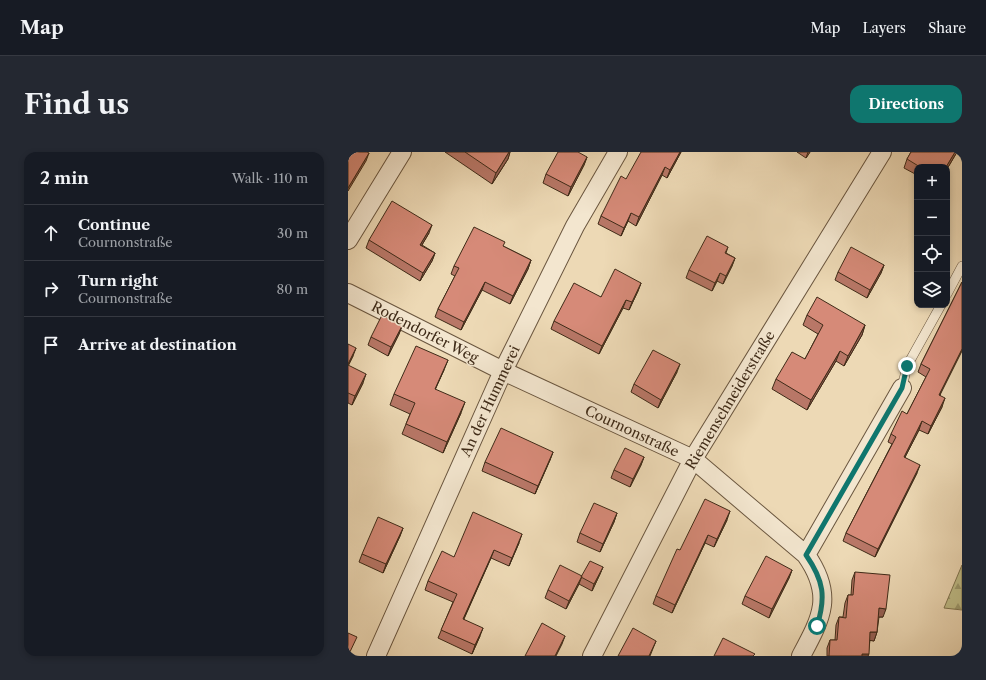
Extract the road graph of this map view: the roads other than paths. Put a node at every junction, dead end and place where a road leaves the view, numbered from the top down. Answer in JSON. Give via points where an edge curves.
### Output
{"nodes":[{"id":1,"x":402,"y":152,"type":"edge"},
{"id":2,"x":618,"y":152,"type":"edge"},
{"id":3,"x":882,"y":152,"type":"edge"},
{"id":4,"x":348,"y":240,"type":"edge"},
{"id":5,"x":962,"y":266,"type":"edge"},
{"id":6,"x":950,"y":288,"type":"edge"},
{"id":7,"x":348,"y":293,"type":"edge"},
{"id":8,"x":939,"y":308,"type":"edge"},
{"id":9,"x":503,"y":372,"type":"junction"},
{"id":10,"x":902,"y":388,"type":"joint"},
{"id":11,"x":693,"y":459,"type":"junction"},
{"id":12,"x":806,"y":555,"type":"junction"},
{"id":13,"x":376,"y":656,"type":"edge"},
{"id":14,"x":592,"y":656,"type":"edge"},
{"id":15,"x":801,"y":656,"type":"edge"}],
"edges":[{"from":1,"to":4,"type":"street"},
{"from":2,"to":9,"type":"street","name":"An der Hummerei","via":[[574,226]]},
{"from":3,"to":11,"type":"street","name":"Riemenschneiderstraße"},
{"from":5,"to":6,"type":"lane"},
{"from":7,"to":9,"type":"street","name":"Rodendorfer Weg"},
{"from":8,"to":10,"type":"lane","via":[[907,366]]},
{"from":9,"to":11,"type":"street","name":"Cournonstraße"},
{"from":9,"to":13,"type":"street","name":"An der Hummerei"},
{"from":10,"to":12,"type":"street"},
{"from":11,"to":12,"type":"street","name":"Cournonstraße"},
{"from":11,"to":14,"type":"street","name":"Riemenschneiderstraße"},
{"from":12,"to":15,"type":"street","name":"Cournonstraße","via":[[820,580],[823,606],[817,626]]}]}
